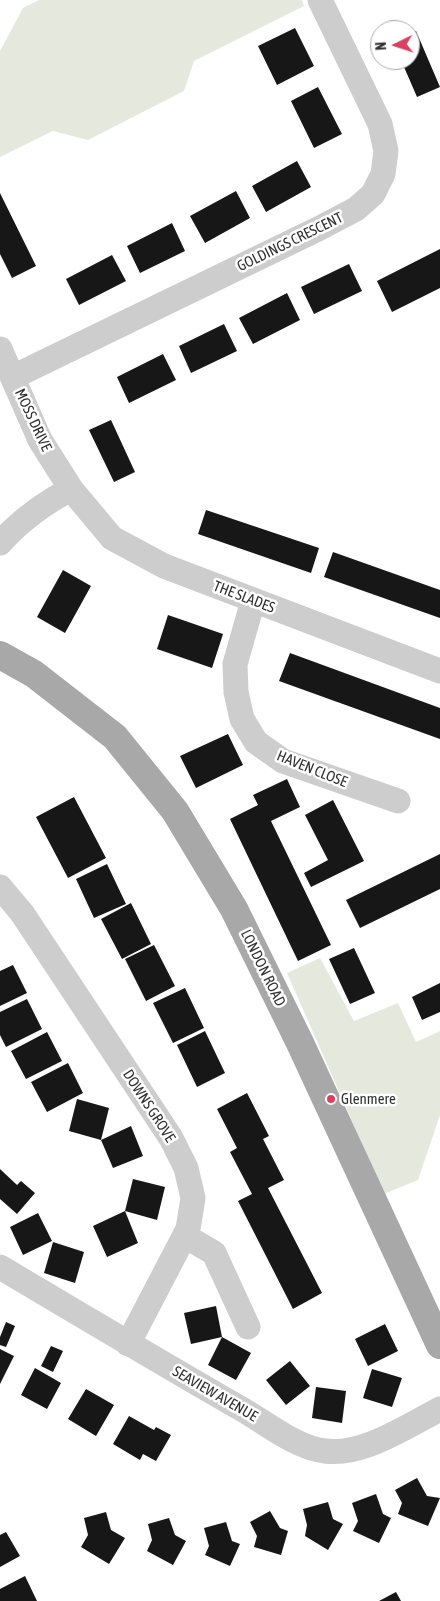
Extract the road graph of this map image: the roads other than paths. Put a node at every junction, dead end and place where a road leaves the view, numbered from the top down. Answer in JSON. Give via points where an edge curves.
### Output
{"nodes":[{"id":1,"x":320,"y":0,"type":"edge"},
{"id":2,"x":0,"y":349,"type":"edge"},
{"id":3,"x":13,"y":376,"type":"junction"},
{"id":4,"x":71,"y":489,"type":"junction"},
{"id":5,"x":0,"y":543,"type":"edge"},
{"id":6,"x":253,"y":601,"type":"junction"},
{"id":7,"x":0,"y":655,"type":"edge"},
{"id":8,"x":440,"y":671,"type":"edge"},
{"id":9,"x":398,"y":801,"type":"dead end"},
{"id":10,"x":0,"y":887,"type":"edge"},
{"id":11,"x":185,"y":1236,"type":"junction"},
{"id":12,"x":0,"y":1267,"type":"edge"},
{"id":13,"x":248,"y":1326,"type":"dead end"},
{"id":14,"x":128,"y":1344,"type":"junction"},
{"id":15,"x":440,"y":1345,"type":"edge"},
{"id":16,"x":440,"y":1409,"type":"edge"}],
"edges":[{"from":1,"to":3,"type":"street","name":"GOLDINGS CRESCENT","via":[[380,124],[386,151],[382,174],[373,194],[356,209],[320,228]]},
{"from":2,"to":3,"type":"street","name":"MOSS DRIVE"},
{"from":3,"to":4,"type":"street","name":"MOSS DRIVE","via":[[40,440]]},
{"from":4,"to":5,"type":"street","via":[[11,531]]},
{"from":4,"to":6,"type":"street","name":"THE SLADES","via":[[112,538],[164,566]]},
{"from":6,"to":8,"type":"street","name":"THE SLADES"},
{"from":6,"to":9,"type":"street","name":"HAVEN CLOSE","via":[[235,664],[236,692],[242,719],[256,742],[283,760]]},
{"from":7,"to":15,"type":"main road","name":"LONDON ROAD","via":[[34,674],[115,736],[175,811],[238,918],[300,1043]]},
{"from":10,"to":11,"type":"street","name":"DOWNS GROVE","via":[[22,913],[171,1138],[186,1168],[193,1198]]},
{"from":11,"to":13,"type":"street","via":[[214,1253]]},
{"from":11,"to":14,"type":"street","name":"DOWNS GROVE"},
{"from":12,"to":14,"type":"street","name":"SEAVIEW AVENUE"},
{"from":14,"to":16,"type":"street","name":"SEAVIEW AVENUE","via":[[287,1436],[324,1451],[348,1451],[362,1447]]}]}
